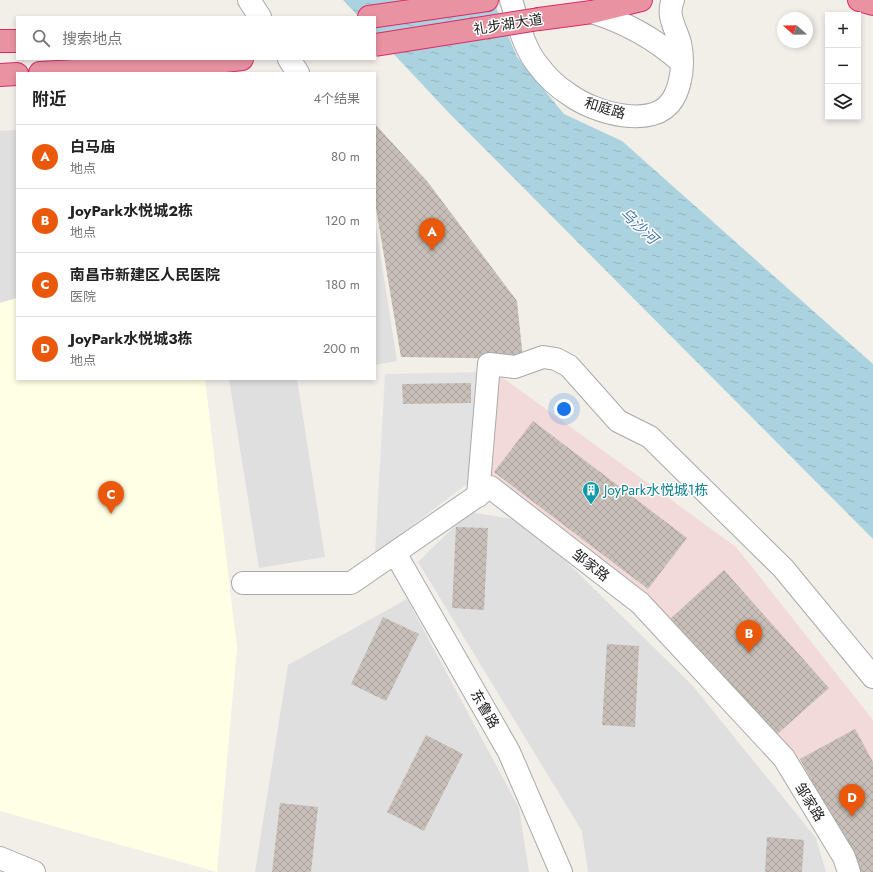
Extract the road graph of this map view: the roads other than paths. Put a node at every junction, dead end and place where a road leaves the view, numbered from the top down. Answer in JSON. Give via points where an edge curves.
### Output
{"nodes":[{"id":1,"x":249,"y":0,"type":"edge"},
{"id":2,"x":487,"y":0,"type":"edge"},
{"id":3,"x":511,"y":0,"type":"edge"},
{"id":4,"x":641,"y":0,"type":"edge"},
{"id":5,"x":673,"y":0,"type":"edge"},
{"id":6,"x":859,"y":0,"type":"edge"},
{"id":7,"x":873,"y":4,"type":"edge"},
{"id":8,"x":592,"y":12,"type":"junction"},
{"id":9,"x":259,"y":16,"type":"edge"},
{"id":10,"x":376,"y":16,"type":"edge"},
{"id":11,"x":0,"y":41,"type":"edge"},
{"id":12,"x":16,"y":41,"type":"edge"},
{"id":13,"x":376,"y":45,"type":"edge"},
{"id":14,"x":233,"y":60,"type":"edge"},
{"id":15,"x":290,"y":60,"type":"edge"},
{"id":16,"x":680,"y":61,"type":"junction"},
{"id":17,"x":58,"y":72,"type":"edge"},
{"id":18,"x":297,"y":72,"type":"edge"},
{"id":19,"x":16,"y":74,"type":"edge"},
{"id":20,"x":0,"y":75,"type":"edge"},
{"id":21,"x":478,"y":496,"type":"junction"},
{"id":22,"x":395,"y":553,"type":"junction"},
{"id":23,"x":244,"y":583,"type":"dead end"},
{"id":24,"x":873,"y":677,"type":"edge"},
{"id":25,"x":0,"y":858,"type":"edge"},
{"id":26,"x":34,"y":872,"type":"edge"},
{"id":27,"x":561,"y":872,"type":"edge"},
{"id":28,"x":849,"y":872,"type":"edge"}],
"edges":[{"from":1,"to":9,"type":"street"},
{"from":2,"to":10,"type":"highway","name":"礼步湖大道"},
{"from":3,"to":16,"type":"street","name":"和庭路","via":[[527,48],[536,63],[557,86],[582,102],[625,116],[638,117],[661,110],[672,101],[679,87]]},
{"from":4,"to":8,"type":"highway","name":"礼步湖大道"},
{"from":5,"to":16,"type":"street","name":"和庭路","via":[[670,15],[680,44]]},
{"from":6,"to":7,"type":"highway"},
{"from":8,"to":13,"type":"highway","name":"礼步湖大道","bridge":true},
{"from":8,"to":16,"type":"street","via":[[609,17],[665,47]]},
{"from":11,"to":12,"type":"highway"},
{"from":14,"to":17,"type":"highway"},
{"from":15,"to":18,"type":"street"},
{"from":19,"to":20,"type":"highway"},
{"from":21,"to":22,"type":"street","name":"邹家路"},
{"from":21,"to":24,"type":"street","via":[[489,364],[515,367],[543,357],[556,359],[569,366],[618,421],[650,436],[784,568]]},
{"from":21,"to":28,"type":"street","name":"邹家路","via":[[490,487],[640,603],[784,758],[844,857]]},
{"from":22,"to":23,"type":"street","name":"邹家路","via":[[352,583]]},
{"from":22,"to":27,"type":"street","name":"东鲁路","via":[[509,752]]},
{"from":25,"to":26,"type":"street"}]}
